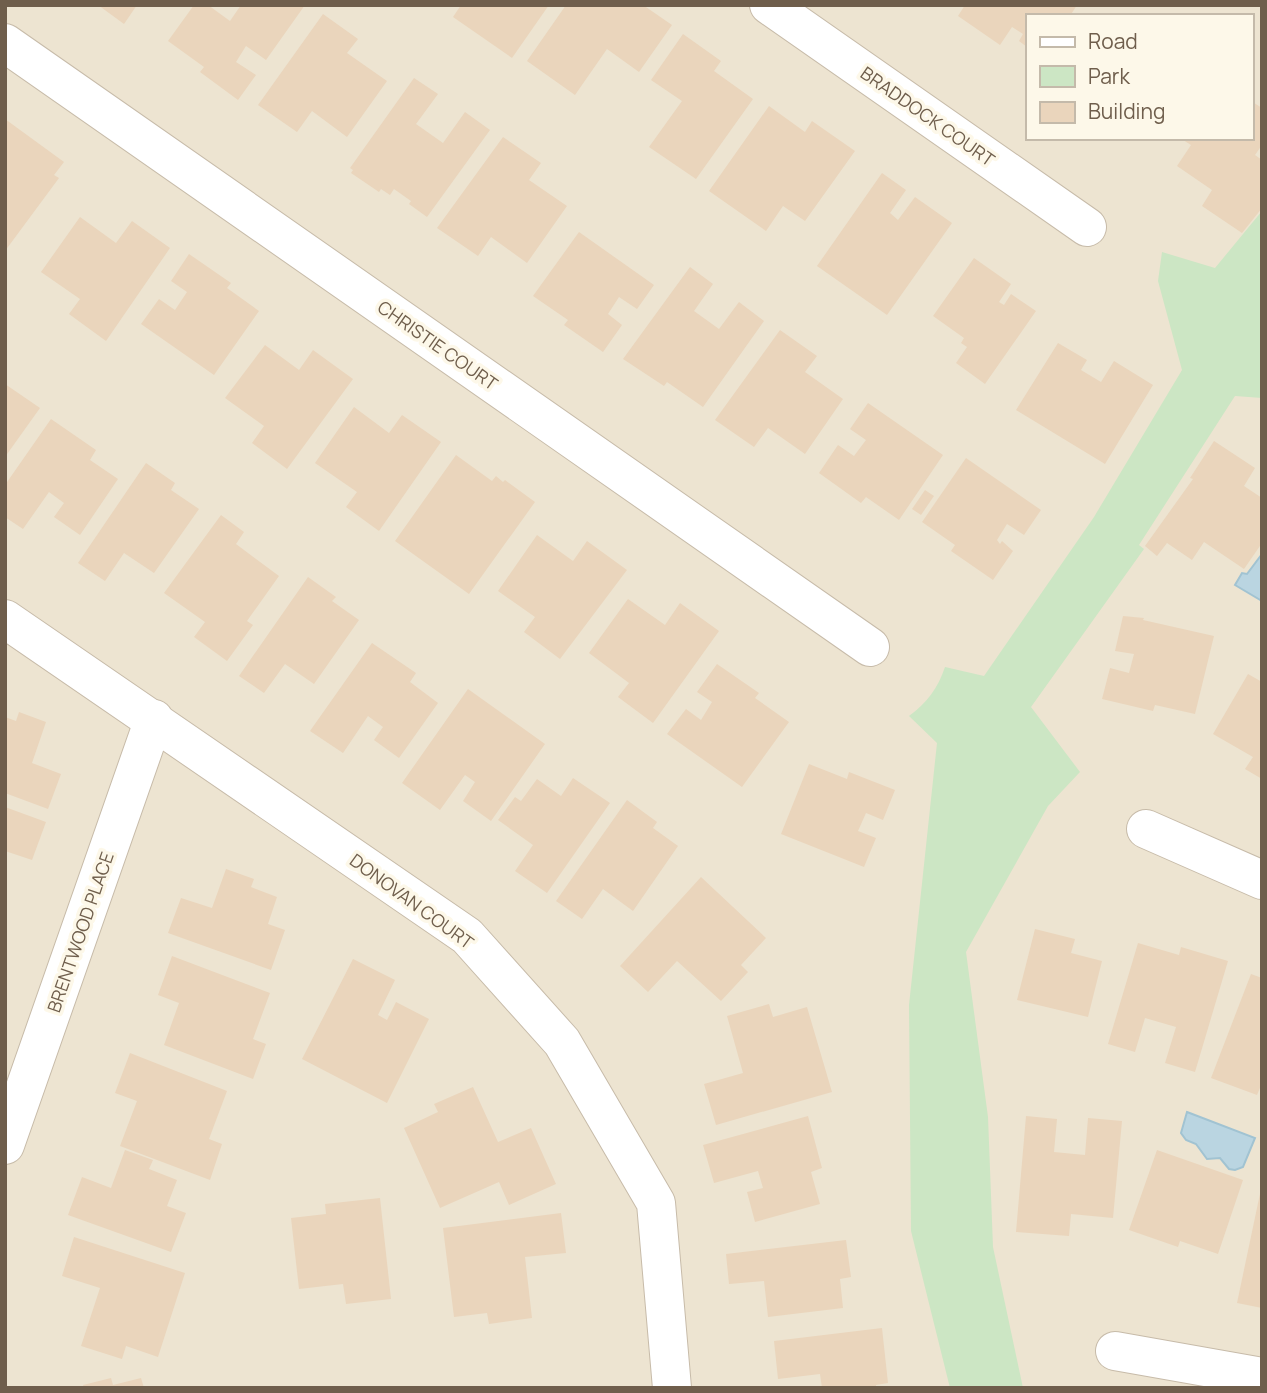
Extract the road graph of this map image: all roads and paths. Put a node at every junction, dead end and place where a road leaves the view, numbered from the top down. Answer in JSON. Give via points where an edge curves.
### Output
{"nodes":[{"id":1,"x":769,"y":5,"type":"edge"},
{"id":2,"x":5,"y":43,"type":"edge"},
{"id":3,"x":1087,"y":227,"type":"dead end"},
{"id":4,"x":5,"y":619,"type":"edge"},
{"id":5,"x":870,"y":647,"type":"dead end"},
{"id":6,"x":154,"y":719,"type":"junction"},
{"id":7,"x":1146,"y":828,"type":"dead end"},
{"id":8,"x":1262,"y":880,"type":"edge"},
{"id":9,"x":5,"y":1145,"type":"edge"},
{"id":10,"x":1115,"y":1351,"type":"dead end"},
{"id":11,"x":1262,"y":1377,"type":"edge"},
{"id":12,"x":672,"y":1388,"type":"edge"}],
"edges":[{"from":1,"to":3,"type":"street","name":"BRADDOCK COURT"},
{"from":2,"to":5,"type":"street","name":"CHRISTIE COURT"},
{"from":4,"to":6,"type":"street","name":"DONOVAN COURT"},
{"from":6,"to":9,"type":"street","name":"BRENTWOOD PLACE"},
{"from":6,"to":12,"type":"street","name":"DONOVAN COURT","via":[[467,936],[562,1042],[656,1203]]},
{"from":7,"to":8,"type":"street"},
{"from":10,"to":11,"type":"street"}]}
